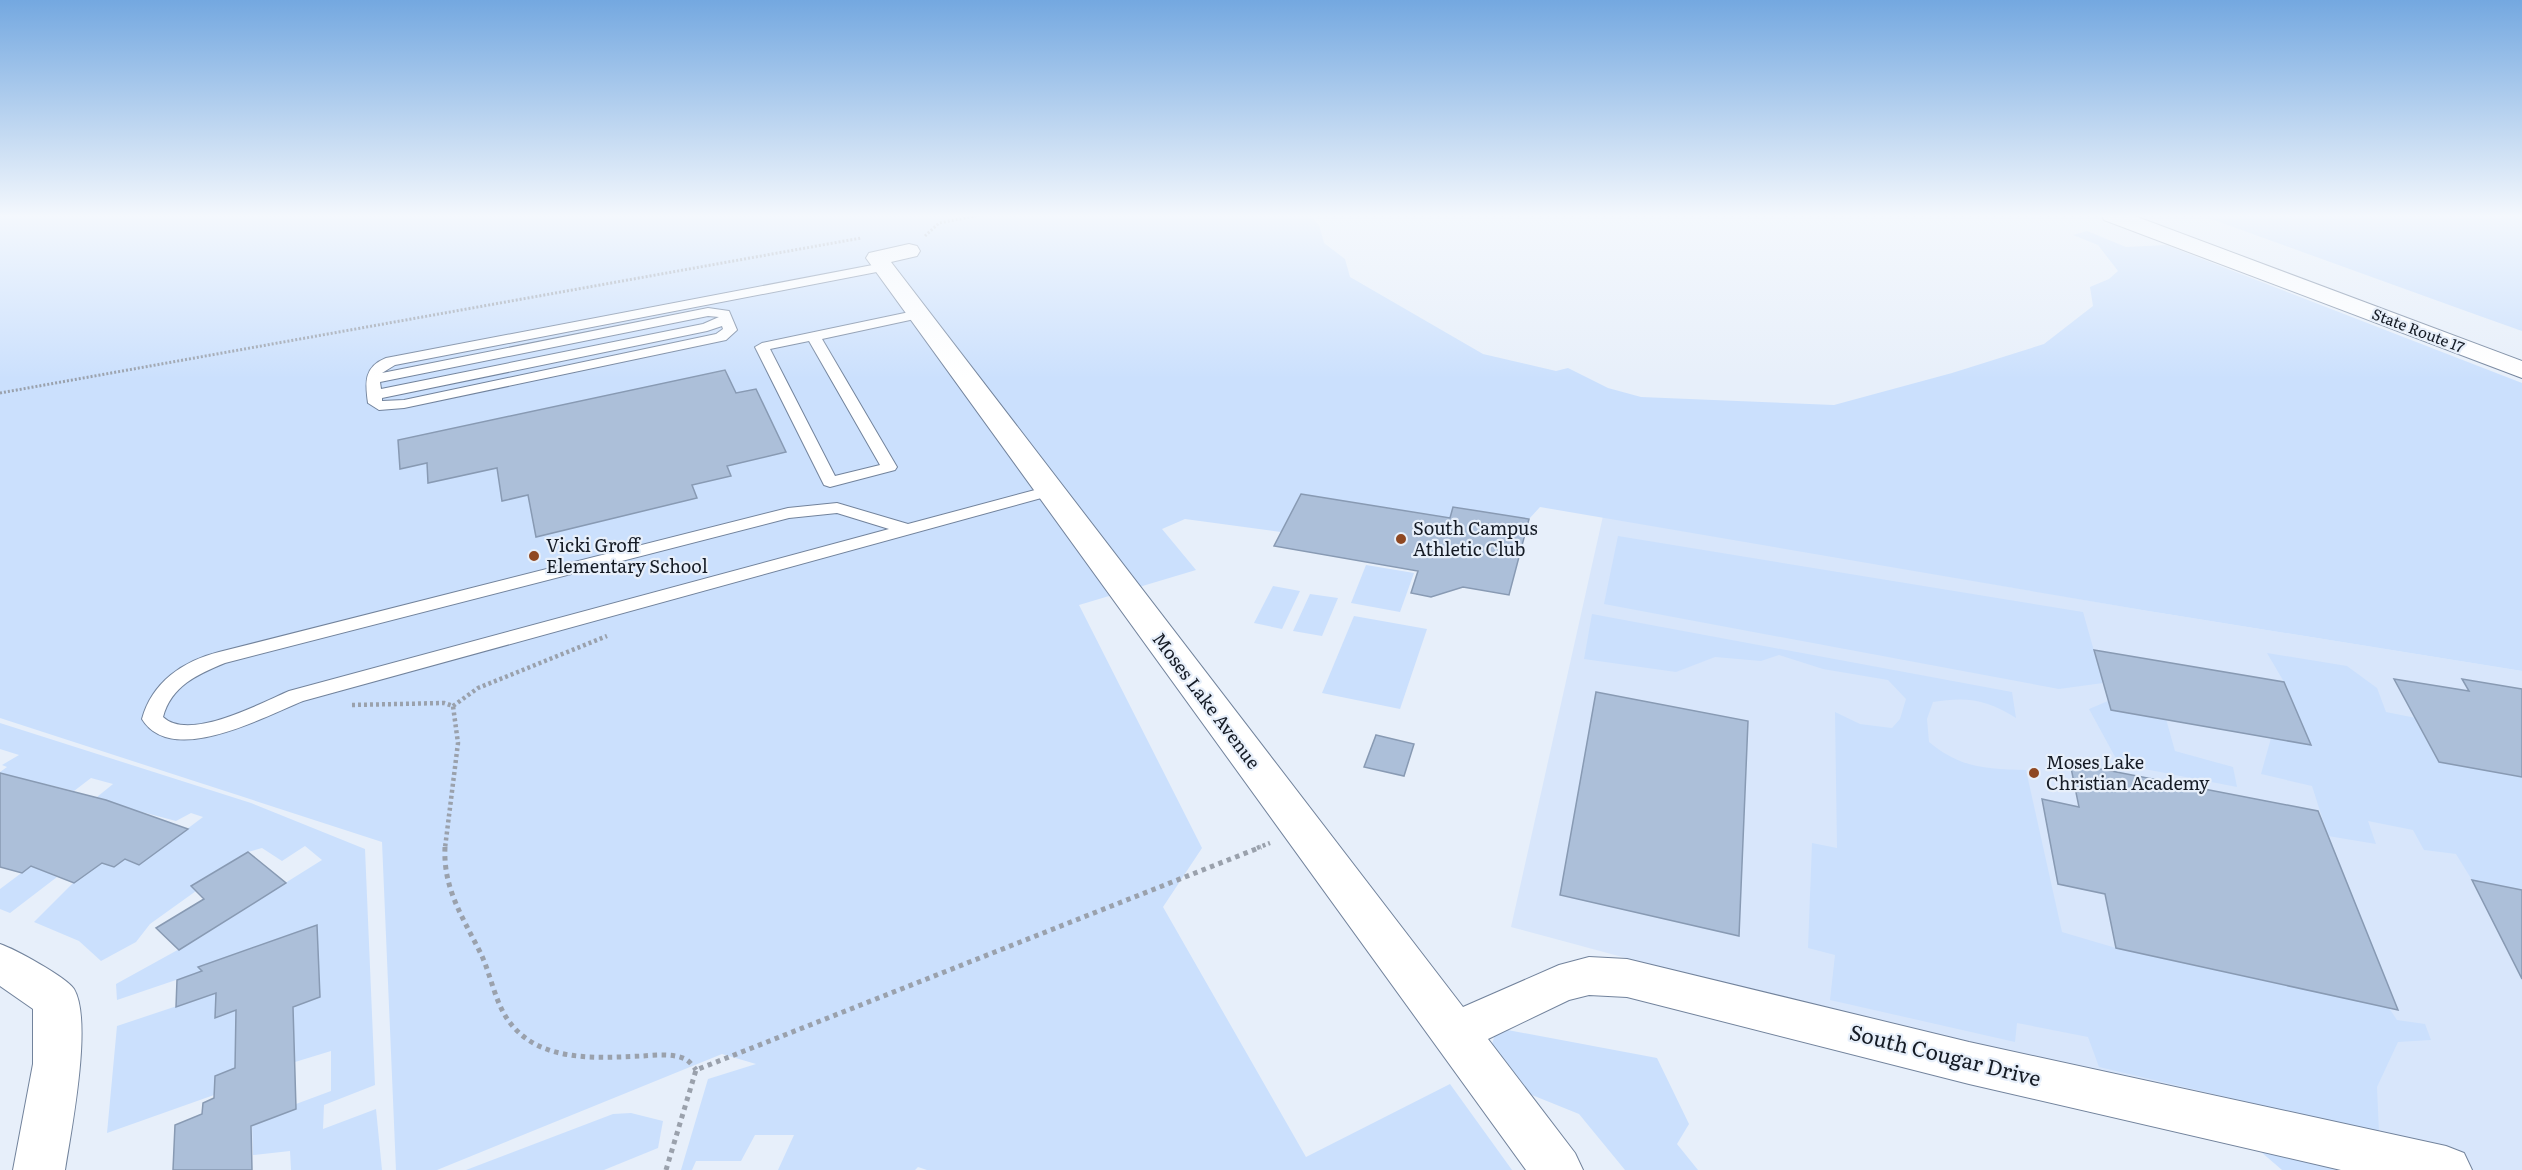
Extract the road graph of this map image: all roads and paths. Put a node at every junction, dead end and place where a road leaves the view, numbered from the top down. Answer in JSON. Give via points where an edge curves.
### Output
{"nodes":[{"id":1,"x":777,"y":270,"type":"edge"},
{"id":2,"x":828,"y":270,"type":"edge"},
{"id":3,"x":892,"y":270,"type":"edge"},
{"id":4,"x":2255,"y":270,"type":"edge"},
{"id":5,"x":2294,"y":270,"type":"edge"},
{"id":6,"x":753,"y":293,"type":"junction"},
{"id":7,"x":919,"y":314,"type":"junction"},
{"id":8,"x":725,"y":317,"type":"junction"},
{"id":9,"x":814,"y":337,"type":"junction"},
{"id":10,"x":2522,"y":354,"type":"edge"},
{"id":11,"x":2522,"y":370,"type":"edge"},
{"id":12,"x":374,"y":379,"type":"junction"},
{"id":13,"x":0,"y":393,"type":"edge"},
{"id":14,"x":1050,"y":491,"type":"junction"},
{"id":15,"x":905,"y":530,"type":"junction"},
{"id":16,"x":343,"y":683,"type":"junction"},
{"id":17,"x":1302,"y":830,"type":"junction"},
{"id":18,"x":0,"y":962,"type":"edge"},
{"id":19,"x":1453,"y":1033,"type":"junction"},
{"id":20,"x":696,"y":1070,"type":"junction"},
{"id":21,"x":39,"y":1170,"type":"edge"},
{"id":22,"x":666,"y":1170,"type":"edge"},
{"id":23,"x":1557,"y":1170,"type":"edge"},
{"id":24,"x":2446,"y":1170,"type":"edge"}],
"edges":[{"from":1,"to":13,"type":"path"},
{"from":2,"to":6,"type":"lane"},
{"from":3,"to":7,"type":"main road","name":"Moses Lake Avenue"},
{"from":4,"to":11,"type":"main road","name":"State Route 17"},
{"from":5,"to":10,"type":"main road","name":"State Route 17"},
{"from":6,"to":8,"type":"lane","via":[[729,305]]},
{"from":6,"to":12,"type":"lane","via":[[391,361],[379,364]]},
{"from":7,"to":9,"type":"lane"},
{"from":7,"to":14,"type":"main road","name":"Moses Lake Avenue"},
{"from":8,"to":12,"type":"lane","via":[[708,312]]},
{"from":8,"to":12,"type":"lane","via":[[707,327],[374,395]]},
{"from":9,"to":9,"type":"lane","via":[[762,347],[830,482],[889,467]]},
{"from":14,"to":15,"type":"lane"},
{"from":14,"to":17,"type":"main road","name":"Moses Lake Avenue"},
{"from":15,"to":16,"type":"lane"},
{"from":15,"to":16,"type":"lane","via":[[849,508],[829,506],[788,513],[219,658],[168,684],[154,702],[152,718],[164,730],[209,729]]},
{"from":16,"to":20,"type":"path","via":[[343,700],[351,705],[453,706],[456,764],[444,864],[447,886],[485,962],[508,1020],[528,1041],[552,1053],[669,1055],[687,1060]]},
{"from":17,"to":19,"type":"main road","name":"Moses Lake Avenue"},
{"from":17,"to":20,"type":"path"},
{"from":18,"to":21,"type":"main road","via":[[56,1000],[57,1064]]},
{"from":19,"to":23,"type":"main road","name":"Moses Lake Avenue"},
{"from":19,"to":24,"type":"main road","name":"South Cougar Drive","via":[[1559,984],[1589,976],[1627,978],[1969,1063]]},
{"from":20,"to":22,"type":"path"}]}
